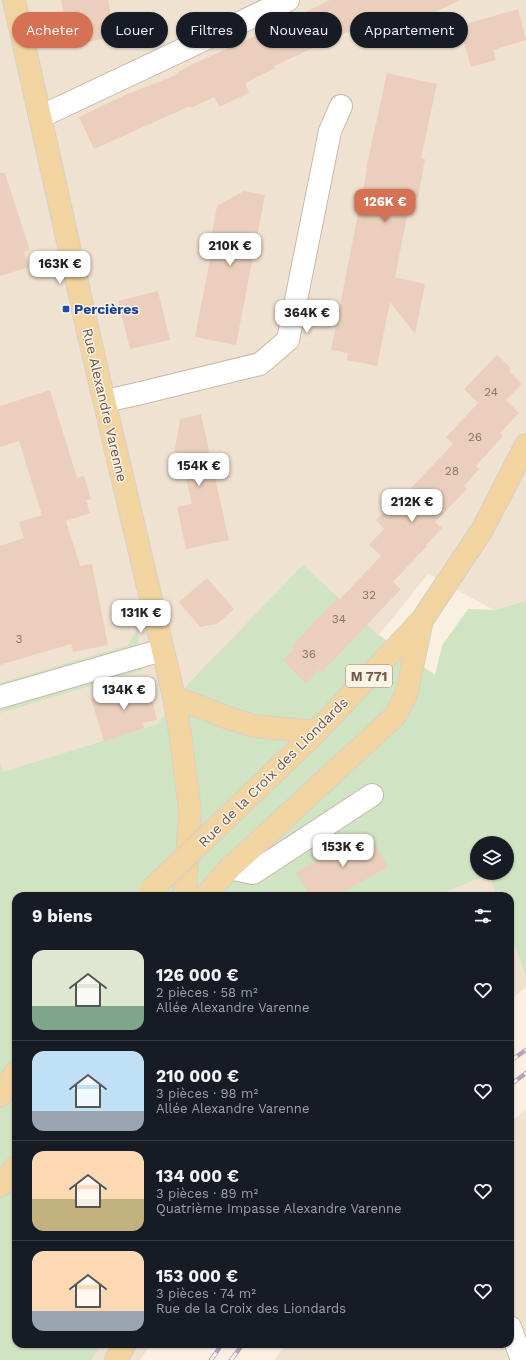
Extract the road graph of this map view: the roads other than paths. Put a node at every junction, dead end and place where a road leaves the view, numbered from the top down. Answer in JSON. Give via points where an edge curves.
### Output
{"nodes":[{"id":1,"x":14,"y":0,"type":"edge"},
{"id":2,"x":288,"y":0,"type":"edge"},
{"id":3,"x":341,"y":106,"type":"dead end"},
{"id":4,"x":40,"y":117,"type":"junction"},
{"id":5,"x":105,"y":401,"type":"junction"},
{"id":6,"x":526,"y":445,"type":"edge"},
{"id":7,"x":422,"y":620,"type":"junction"},
{"id":8,"x":162,"y":650,"type":"junction"},
{"id":9,"x":0,"y":697,"type":"edge"},
{"id":10,"x":174,"y":697,"type":"junction"},
{"id":11,"x":316,"y":732,"type":"junction"},
{"id":12,"x":372,"y":795,"type":"dead end"},
{"id":13,"x":230,"y":868,"type":"junction"},
{"id":14,"x":150,"y":892,"type":"edge"},
{"id":15,"x":184,"y":892,"type":"edge"},
{"id":16,"x":209,"y":892,"type":"edge"},
{"id":17,"x":12,"y":1078,"type":"edge"},
{"id":18,"x":0,"y":1096,"type":"edge"},
{"id":19,"x":12,"y":1172,"type":"edge"},
{"id":20,"x":0,"y":1186,"type":"edge"},
{"id":21,"x":514,"y":1338,"type":"edge"},
{"id":22,"x":123,"y":1348,"type":"edge"},
{"id":23,"x":116,"y":1360,"type":"edge"},
{"id":24,"x":522,"y":1360,"type":"edge"}],
"edges":[{"from":1,"to":4,"type":"main road","name":"Rue Alexandre Varenne"},
{"from":2,"to":4,"type":"street"},
{"from":3,"to":5,"type":"street","via":[[330,131],[288,340],[260,364]]},
{"from":4,"to":5,"type":"main road","name":"Rue Alexandre Varenne"},
{"from":5,"to":8,"type":"main road","name":"Rue Alexandre Varenne"},
{"from":6,"to":7,"type":"main road","name":"Rue de la Croix des Liondards","number":"M 771","via":[[482,530]]},
{"from":7,"to":11,"type":"main road","name":"Rue de la Croix des Liondards","number":"M 771"},
{"from":7,"to":13,"type":"main road","via":[[406,695],[395,716]]},
{"from":8,"to":9,"type":"street"},
{"from":8,"to":10,"type":"main road","name":"Rue Alexandre Varenne"},
{"from":10,"to":11,"type":"main road","via":[[254,726]]},
{"from":10,"to":15,"type":"main road","name":"Rue Alexandre Varenne","via":[[190,811]]},
{"from":11,"to":14,"type":"main road","name":"Rue de la Croix des Liondards","number":"M 771","bridge":true},
{"from":12,"to":13,"type":"street","via":[[253,873]]},
{"from":13,"to":16,"type":"main road"},
{"from":17,"to":18,"type":"main road"},
{"from":19,"to":20,"type":"main road"},
{"from":21,"to":24,"type":"street"},
{"from":22,"to":23,"type":"main road"}]}
